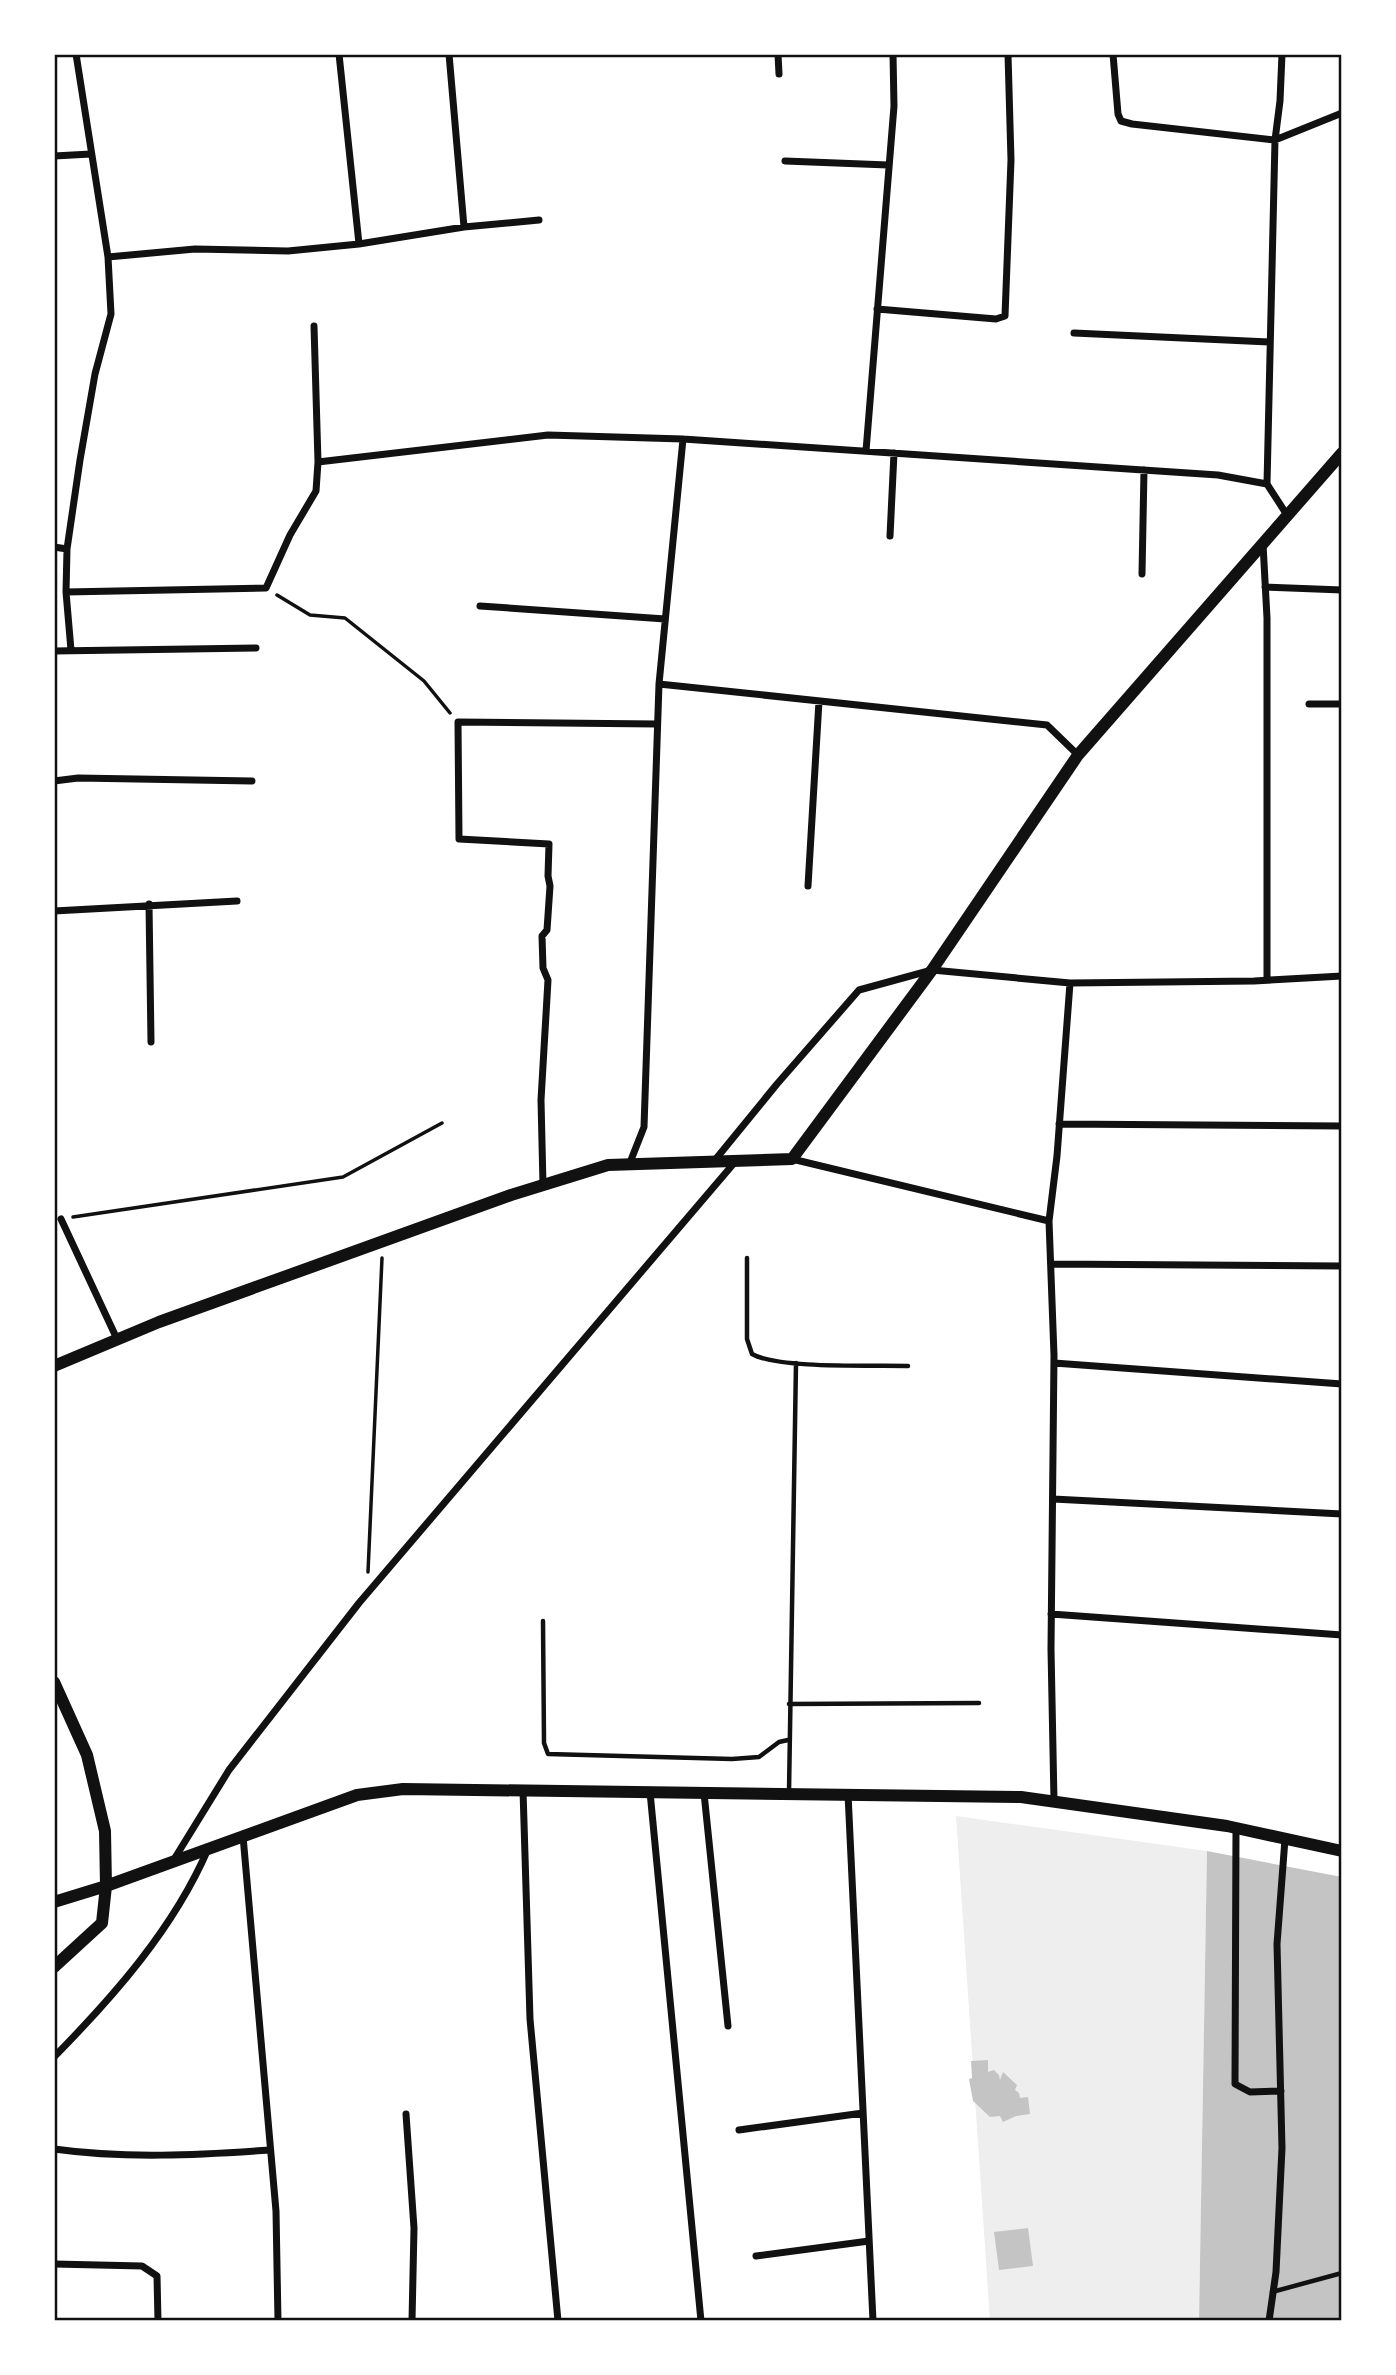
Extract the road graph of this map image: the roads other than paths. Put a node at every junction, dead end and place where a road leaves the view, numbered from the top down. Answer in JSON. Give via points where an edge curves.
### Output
{"nodes":[{"id":1,"x":76,"y":54,"type":"edge"},
{"id":2,"x":339,"y":54,"type":"edge"},
{"id":3,"x":449,"y":54,"type":"edge"},
{"id":4,"x":778,"y":54,"type":"edge"},
{"id":5,"x":893,"y":54,"type":"edge"},
{"id":6,"x":1008,"y":54,"type":"edge"},
{"id":7,"x":1113,"y":54,"type":"edge"},
{"id":8,"x":1282,"y":54,"type":"edge"},
{"id":9,"x":779,"y":74,"type":"dead end"},
{"id":10,"x":1342,"y":113,"type":"edge"},
{"id":11,"x":1275,"y":140,"type":"junction"},
{"id":12,"x":92,"y":154,"type":"junction"},
{"id":13,"x":54,"y":156,"type":"edge"},
{"id":14,"x":785,"y":161,"type":"dead end"},
{"id":15,"x":888,"y":165,"type":"junction"},
{"id":16,"x":539,"y":220,"type":"dead end"},
{"id":17,"x":464,"y":227,"type":"junction"},
{"id":18,"x":359,"y":244,"type":"junction"},
{"id":19,"x":108,"y":257,"type":"junction"},
{"id":20,"x":877,"y":309,"type":"junction"},
{"id":21,"x":314,"y":326,"type":"dead end"},
{"id":22,"x":1074,"y":333,"type":"dead end"},
{"id":23,"x":1269,"y":342,"type":"junction"},
{"id":24,"x":683,"y":439,"type":"junction"},
{"id":25,"x":866,"y":452,"type":"junction"},
{"id":26,"x":894,"y":453,"type":"junction"},
{"id":27,"x":1342,"y":453,"type":"edge"},
{"id":28,"x":318,"y":462,"type":"junction"},
{"id":29,"x":1144,"y":470,"type":"junction"},
{"id":30,"x":1267,"y":484,"type":"junction"},
{"id":31,"x":1287,"y":515,"type":"junction"},
{"id":32,"x":890,"y":536,"type":"dead end"},
{"id":33,"x":1263,"y":544,"type":"junction"},
{"id":34,"x":54,"y":547,"type":"edge"},
{"id":35,"x":67,"y":549,"type":"junction"},
{"id":36,"x":1142,"y":574,"type":"dead end"},
{"id":37,"x":1265,"y":587,"type":"junction"},
{"id":38,"x":1342,"y":590,"type":"edge"},
{"id":39,"x":66,"y":592,"type":"junction"},
{"id":40,"x":480,"y":606,"type":"dead end"},
{"id":41,"x":665,"y":619,"type":"junction"},
{"id":42,"x":256,"y":648,"type":"dead end"},
{"id":43,"x":71,"y":650,"type":"junction"},
{"id":44,"x":54,"y":651,"type":"edge"},
{"id":45,"x":659,"y":684,"type":"junction"},
{"id":46,"x":819,"y":701,"type":"junction"},
{"id":47,"x":1309,"y":704,"type":"dead end"},
{"id":48,"x":1342,"y":704,"type":"edge"},
{"id":49,"x":657,"y":724,"type":"junction"},
{"id":50,"x":1078,"y":755,"type":"junction"},
{"id":51,"x":54,"y":781,"type":"edge"},
{"id":52,"x":251,"y":781,"type":"dead end"},
{"id":53,"x":808,"y":886,"type":"dead end"},
{"id":54,"x":237,"y":901,"type":"dead end"},
{"id":55,"x":149,"y":904,"type":"junction"},
{"id":56,"x":54,"y":911,"type":"edge"},
{"id":57,"x":932,"y":970,"type":"junction"},
{"id":58,"x":1342,"y":976,"type":"edge"},
{"id":59,"x":1267,"y":980,"type":"junction"},
{"id":60,"x":1070,"y":983,"type":"junction"},
{"id":61,"x":151,"y":1042,"type":"dead end"},
{"id":62,"x":1059,"y":1124,"type":"junction"},
{"id":63,"x":1342,"y":1126,"type":"edge"},
{"id":64,"x":792,"y":1159,"type":"junction"},
{"id":65,"x":736,"y":1161,"type":"junction"},
{"id":66,"x":713,"y":1162,"type":"junction"},
{"id":67,"x":629,"y":1165,"type":"junction"},
{"id":68,"x":543,"y":1185,"type":"junction"},
{"id":69,"x":61,"y":1219,"type":"road end"},
{"id":70,"x":1049,"y":1220,"type":"junction"},
{"id":71,"x":747,"y":1258,"type":"dead end"},
{"id":72,"x":1051,"y":1264,"type":"junction"},
{"id":73,"x":1342,"y":1266,"type":"edge"},
{"id":74,"x":117,"y":1339,"type":"junction"},
{"id":75,"x":796,"y":1363,"type":"junction"},
{"id":76,"x":1054,"y":1363,"type":"junction"},
{"id":77,"x":54,"y":1366,"type":"edge"},
{"id":78,"x":908,"y":1366,"type":"dead end"},
{"id":79,"x":1342,"y":1384,"type":"edge"},
{"id":80,"x":1053,"y":1499,"type":"junction"},
{"id":81,"x":1342,"y":1514,"type":"edge"},
{"id":82,"x":1052,"y":1615,"type":"junction"},
{"id":83,"x":543,"y":1621,"type":"dead end"},
{"id":84,"x":1342,"y":1635,"type":"edge"},
{"id":85,"x":54,"y":1682,"type":"edge"},
{"id":86,"x":979,"y":1703,"type":"dead end"},
{"id":87,"x":789,"y":1704,"type":"junction"},
{"id":88,"x":788,"y":1741,"type":"junction"},
{"id":89,"x":523,"y":1790,"type":"junction"},
{"id":90,"x":650,"y":1791,"type":"junction"},
{"id":91,"x":704,"y":1792,"type":"junction"},
{"id":92,"x":789,"y":1793,"type":"junction"},
{"id":93,"x":848,"y":1794,"type":"junction"},
{"id":94,"x":1054,"y":1801,"type":"junction"},
{"id":95,"x":1236,"y":1828,"type":"junction"},
{"id":96,"x":243,"y":1835,"type":"junction"},
{"id":97,"x":1285,"y":1839,"type":"junction"},
{"id":98,"x":208,"y":1848,"type":"junction"},
{"id":99,"x":1342,"y":1851,"type":"edge"},
{"id":100,"x":172,"y":1861,"type":"junction"},
{"id":101,"x":106,"y":1886,"type":"junction"},
{"id":102,"x":54,"y":1902,"type":"edge"},
{"id":103,"x":54,"y":1967,"type":"edge"},
{"id":104,"x":728,"y":2026,"type":"dead end"},
{"id":105,"x":54,"y":2057,"type":"edge"},
{"id":106,"x":1281,"y":2091,"type":"junction"},
{"id":107,"x":863,"y":2113,"type":"junction"},
{"id":108,"x":406,"y":2114,"type":"dead end"},
{"id":109,"x":739,"y":2130,"type":"dead end"},
{"id":110,"x":54,"y":2149,"type":"edge"},
{"id":111,"x":270,"y":2150,"type":"junction"},
{"id":112,"x":869,"y":2241,"type":"junction"},
{"id":113,"x":756,"y":2256,"type":"dead end"},
{"id":114,"x":54,"y":2264,"type":"edge"},
{"id":115,"x":1342,"y":2273,"type":"edge"},
{"id":116,"x":1272,"y":2293,"type":"junction"},
{"id":117,"x":158,"y":2321,"type":"edge"},
{"id":118,"x":278,"y":2321,"type":"edge"},
{"id":119,"x":412,"y":2321,"type":"edge"},
{"id":120,"x":558,"y":2321,"type":"edge"},
{"id":121,"x":701,"y":2321,"type":"edge"},
{"id":122,"x":873,"y":2321,"type":"edge"},
{"id":123,"x":1269,"y":2321,"type":"edge"}],
"edges":[{"from":1,"to":12,"type":"street"},
{"from":2,"to":18,"type":"street"},
{"from":3,"to":17,"type":"street"},
{"from":4,"to":9,"type":"street"},
{"from":5,"to":15,"type":"street"},
{"from":6,"to":20,"type":"street","via":[[1011,160],[1005,316]]},
{"from":7,"to":11,"type":"street","via":[[1121,121]]},
{"from":8,"to":11,"type":"street"},
{"from":10,"to":11,"type":"street"},
{"from":11,"to":23,"type":"street"},
{"from":12,"to":13,"type":"street"},
{"from":12,"to":19,"type":"street"},
{"from":14,"to":15,"type":"street"},
{"from":15,"to":20,"type":"street"},
{"from":16,"to":17,"type":"street"},
{"from":17,"to":18,"type":"street"},
{"from":18,"to":19,"type":"street"},
{"from":19,"to":35,"type":"street","via":[[111,314],[95,374]]},
{"from":20,"to":25,"type":"street"},
{"from":21,"to":28,"type":"street"},
{"from":22,"to":23,"type":"street"},
{"from":23,"to":30,"type":"street"},
{"from":24,"to":25,"type":"street"},
{"from":24,"to":28,"type":"street","via":[[548,435]]},
{"from":24,"to":41,"type":"street"},
{"from":25,"to":26,"type":"street"},
{"from":26,"to":29,"type":"street"},
{"from":26,"to":32,"type":"street"},
{"from":27,"to":31,"type":"street"},
{"from":28,"to":39,"type":"street","via":[[316,491],[266,588]]},
{"from":29,"to":30,"type":"street"},
{"from":29,"to":36,"type":"street"},
{"from":30,"to":31,"type":"street"},
{"from":31,"to":33,"type":"street"},
{"from":33,"to":37,"type":"street"},
{"from":33,"to":50,"type":"street"},
{"from":34,"to":35,"type":"street"},
{"from":35,"to":39,"type":"street"},
{"from":37,"to":38,"type":"street"},
{"from":37,"to":59,"type":"street"},
{"from":39,"to":43,"type":"street"},
{"from":40,"to":41,"type":"street"},
{"from":41,"to":45,"type":"street"},
{"from":42,"to":43,"type":"street"},
{"from":43,"to":44,"type":"street"},
{"from":45,"to":46,"type":"street"},
{"from":45,"to":49,"type":"street"},
{"from":46,"to":50,"type":"street","via":[[1047,724]]},
{"from":46,"to":53,"type":"street"},
{"from":47,"to":48,"type":"street"},
{"from":49,"to":67,"type":"street","via":[[644,1127]]},
{"from":49,"to":68,"type":"street","via":[[458,722],[459,839],[549,844],[547,930],[542,936],[548,979],[541,1100]]},
{"from":50,"to":57,"type":"street"},
{"from":51,"to":52,"type":"street"},
{"from":54,"to":55,"type":"street"},
{"from":55,"to":56,"type":"street"},
{"from":55,"to":61,"type":"street"},
{"from":57,"to":60,"type":"street"},
{"from":57,"to":64,"type":"street"},
{"from":57,"to":66,"type":"street","via":[[859,990]]},
{"from":58,"to":59,"type":"street"},
{"from":59,"to":60,"type":"street"},
{"from":60,"to":62,"type":"street"},
{"from":62,"to":63,"type":"street"},
{"from":62,"to":70,"type":"street"},
{"from":64,"to":65,"type":"street"},
{"from":64,"to":70,"type":"street"},
{"from":65,"to":66,"type":"street"},
{"from":65,"to":100,"type":"street","via":[[367,1593],[229,1770]]},
{"from":66,"to":67,"type":"street"},
{"from":67,"to":68,"type":"street","via":[[608,1165]]},
{"from":68,"to":74,"type":"street"},
{"from":69,"to":74,"type":"street"},
{"from":70,"to":72,"type":"street"},
{"from":71,"to":75,"type":"lane","via":[[747,1339],[752,1354]]},
{"from":72,"to":73,"type":"street"},
{"from":72,"to":76,"type":"street"},
{"from":74,"to":77,"type":"street"},
{"from":75,"to":78,"type":"lane"},
{"from":75,"to":87,"type":"lane"},
{"from":76,"to":79,"type":"street"},
{"from":76,"to":80,"type":"street"},
{"from":80,"to":81,"type":"street"},
{"from":80,"to":82,"type":"street"},
{"from":82,"to":84,"type":"street"},
{"from":82,"to":94,"type":"street"},
{"from":83,"to":88,"type":"lane","via":[[544,1743],[548,1754],[732,1759],[759,1757]]},
{"from":85,"to":101,"type":"street","via":[[87,1755],[105,1830]]},
{"from":86,"to":87,"type":"lane"},
{"from":87,"to":88,"type":"lane"},
{"from":88,"to":92,"type":"lane"},
{"from":89,"to":90,"type":"street"},
{"from":89,"to":96,"type":"street","via":[[404,1789],[356,1795]]},
{"from":89,"to":120,"type":"street","via":[[530,2019]]},
{"from":90,"to":91,"type":"street"},
{"from":90,"to":121,"type":"street"},
{"from":91,"to":92,"type":"street"},
{"from":91,"to":104,"type":"street"},
{"from":92,"to":93,"type":"street"},
{"from":93,"to":94,"type":"street"},
{"from":93,"to":107,"type":"street"},
{"from":94,"to":95,"type":"street"},
{"from":95,"to":97,"type":"street"},
{"from":95,"to":106,"type":"street","via":[[1235,2084],[1250,2092]]},
{"from":96,"to":98,"type":"street"},
{"from":96,"to":111,"type":"street"},
{"from":97,"to":99,"type":"street"},
{"from":97,"to":106,"type":"street","via":[[1277,1944]]},
{"from":98,"to":100,"type":"street"},
{"from":98,"to":105,"type":"street","via":[[180,1904],[140,1959],[98,2013]]},
{"from":100,"to":101,"type":"street"},
{"from":101,"to":102,"type":"street"},
{"from":101,"to":103,"type":"street","via":[[102,1923]]},
{"from":106,"to":116,"type":"street","via":[[1282,2148]]},
{"from":107,"to":109,"type":"street"},
{"from":107,"to":112,"type":"street"},
{"from":108,"to":119,"type":"street","via":[[414,2228]]},
{"from":110,"to":111,"type":"street","via":[[139,2155]]},
{"from":111,"to":118,"type":"street"},
{"from":112,"to":113,"type":"street"},
{"from":112,"to":122,"type":"street"},
{"from":114,"to":117,"type":"street","via":[[142,2266],[157,2276]]},
{"from":115,"to":116,"type":"lane"},
{"from":116,"to":123,"type":"street"}]}
